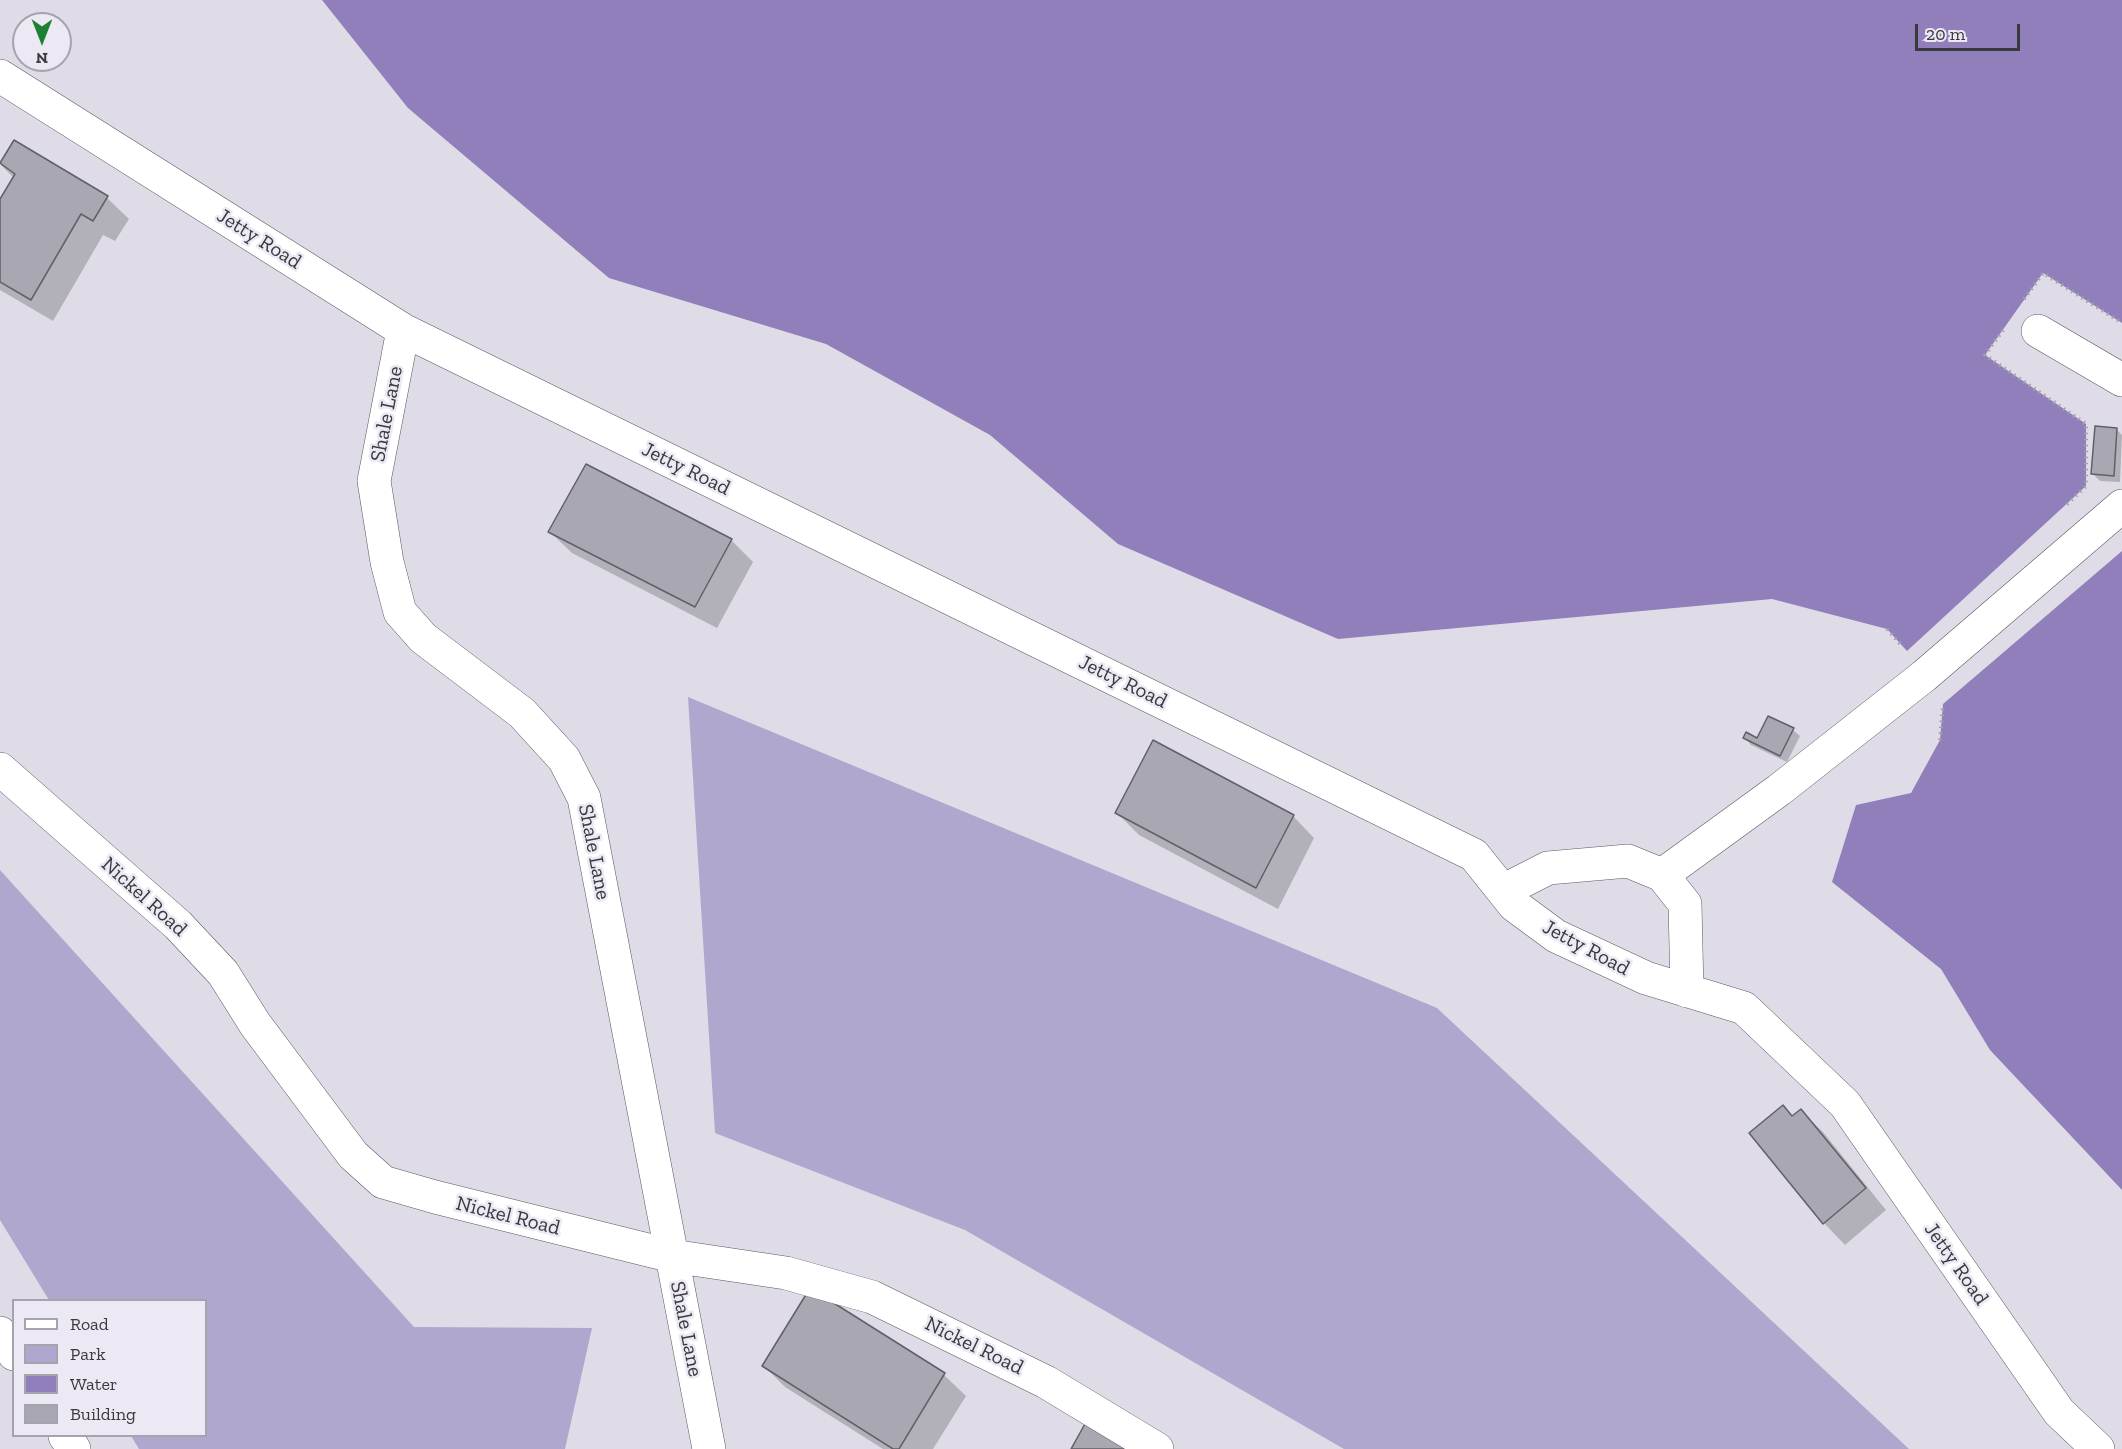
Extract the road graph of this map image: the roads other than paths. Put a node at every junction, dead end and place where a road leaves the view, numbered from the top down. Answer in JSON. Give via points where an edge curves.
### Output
{"nodes":[{"id":1,"x":0,"y":75,"type":"edge"},
{"id":2,"x":403,"y":330,"type":"junction"},
{"id":3,"x":2038,"y":331,"type":"dead end"},
{"id":4,"x":2122,"y":380,"type":"edge"},
{"id":5,"x":2122,"y":506,"type":"edge"},
{"id":6,"x":0,"y":769,"type":"edge"},
{"id":7,"x":1662,"y":875,"type":"junction"},
{"id":8,"x":1503,"y":891,"type":"junction"},
{"id":9,"x":1688,"y":991,"type":"junction"},
{"id":10,"x":672,"y":1256,"type":"junction"},
{"id":11,"x":0,"y":1333,"type":"edge"},
{"id":12,"x":12,"y":1351,"type":"edge"},
{"id":13,"x":710,"y":1449,"type":"edge"},
{"id":14,"x":1157,"y":1449,"type":"edge"},
{"id":15,"x":2098,"y":1449,"type":"edge"}],
"edges":[{"from":1,"to":2,"type":"lane","name":"Jetty Road"},
{"from":2,"to":8,"type":"lane","name":"Jetty Road","via":[[1474,855]]},
{"from":2,"to":10,"type":"lane","name":"Shale Lane","via":[[374,481],[387,562],[400,612],[423,638],[522,713],[564,759],[584,798]]},
{"from":3,"to":4,"type":"lane"},
{"from":5,"to":7,"type":"lane","via":[[1924,676],[1779,790]]},
{"from":6,"to":10,"type":"lane","name":"Nickel Road","via":[[178,925],[224,972],[255,1024],[353,1155],[383,1182]]},
{"from":7,"to":8,"type":"lane","via":[[1628,861],[1548,868]]},
{"from":7,"to":9,"type":"lane","via":[[1685,904]]},
{"from":8,"to":9,"type":"lane","name":"Jetty Road","via":[[1514,905],[1556,936],[1646,978]]},
{"from":9,"to":15,"type":"lane","name":"Jetty Road","via":[[1744,1008],[1845,1104],[2059,1412]]},
{"from":10,"to":13,"type":"lane","name":"Shale Lane"},
{"from":10,"to":14,"type":"lane","name":"Nickel Road","via":[[786,1273],[872,1297],[1046,1382]]},
{"from":11,"to":12,"type":"lane"}]}
